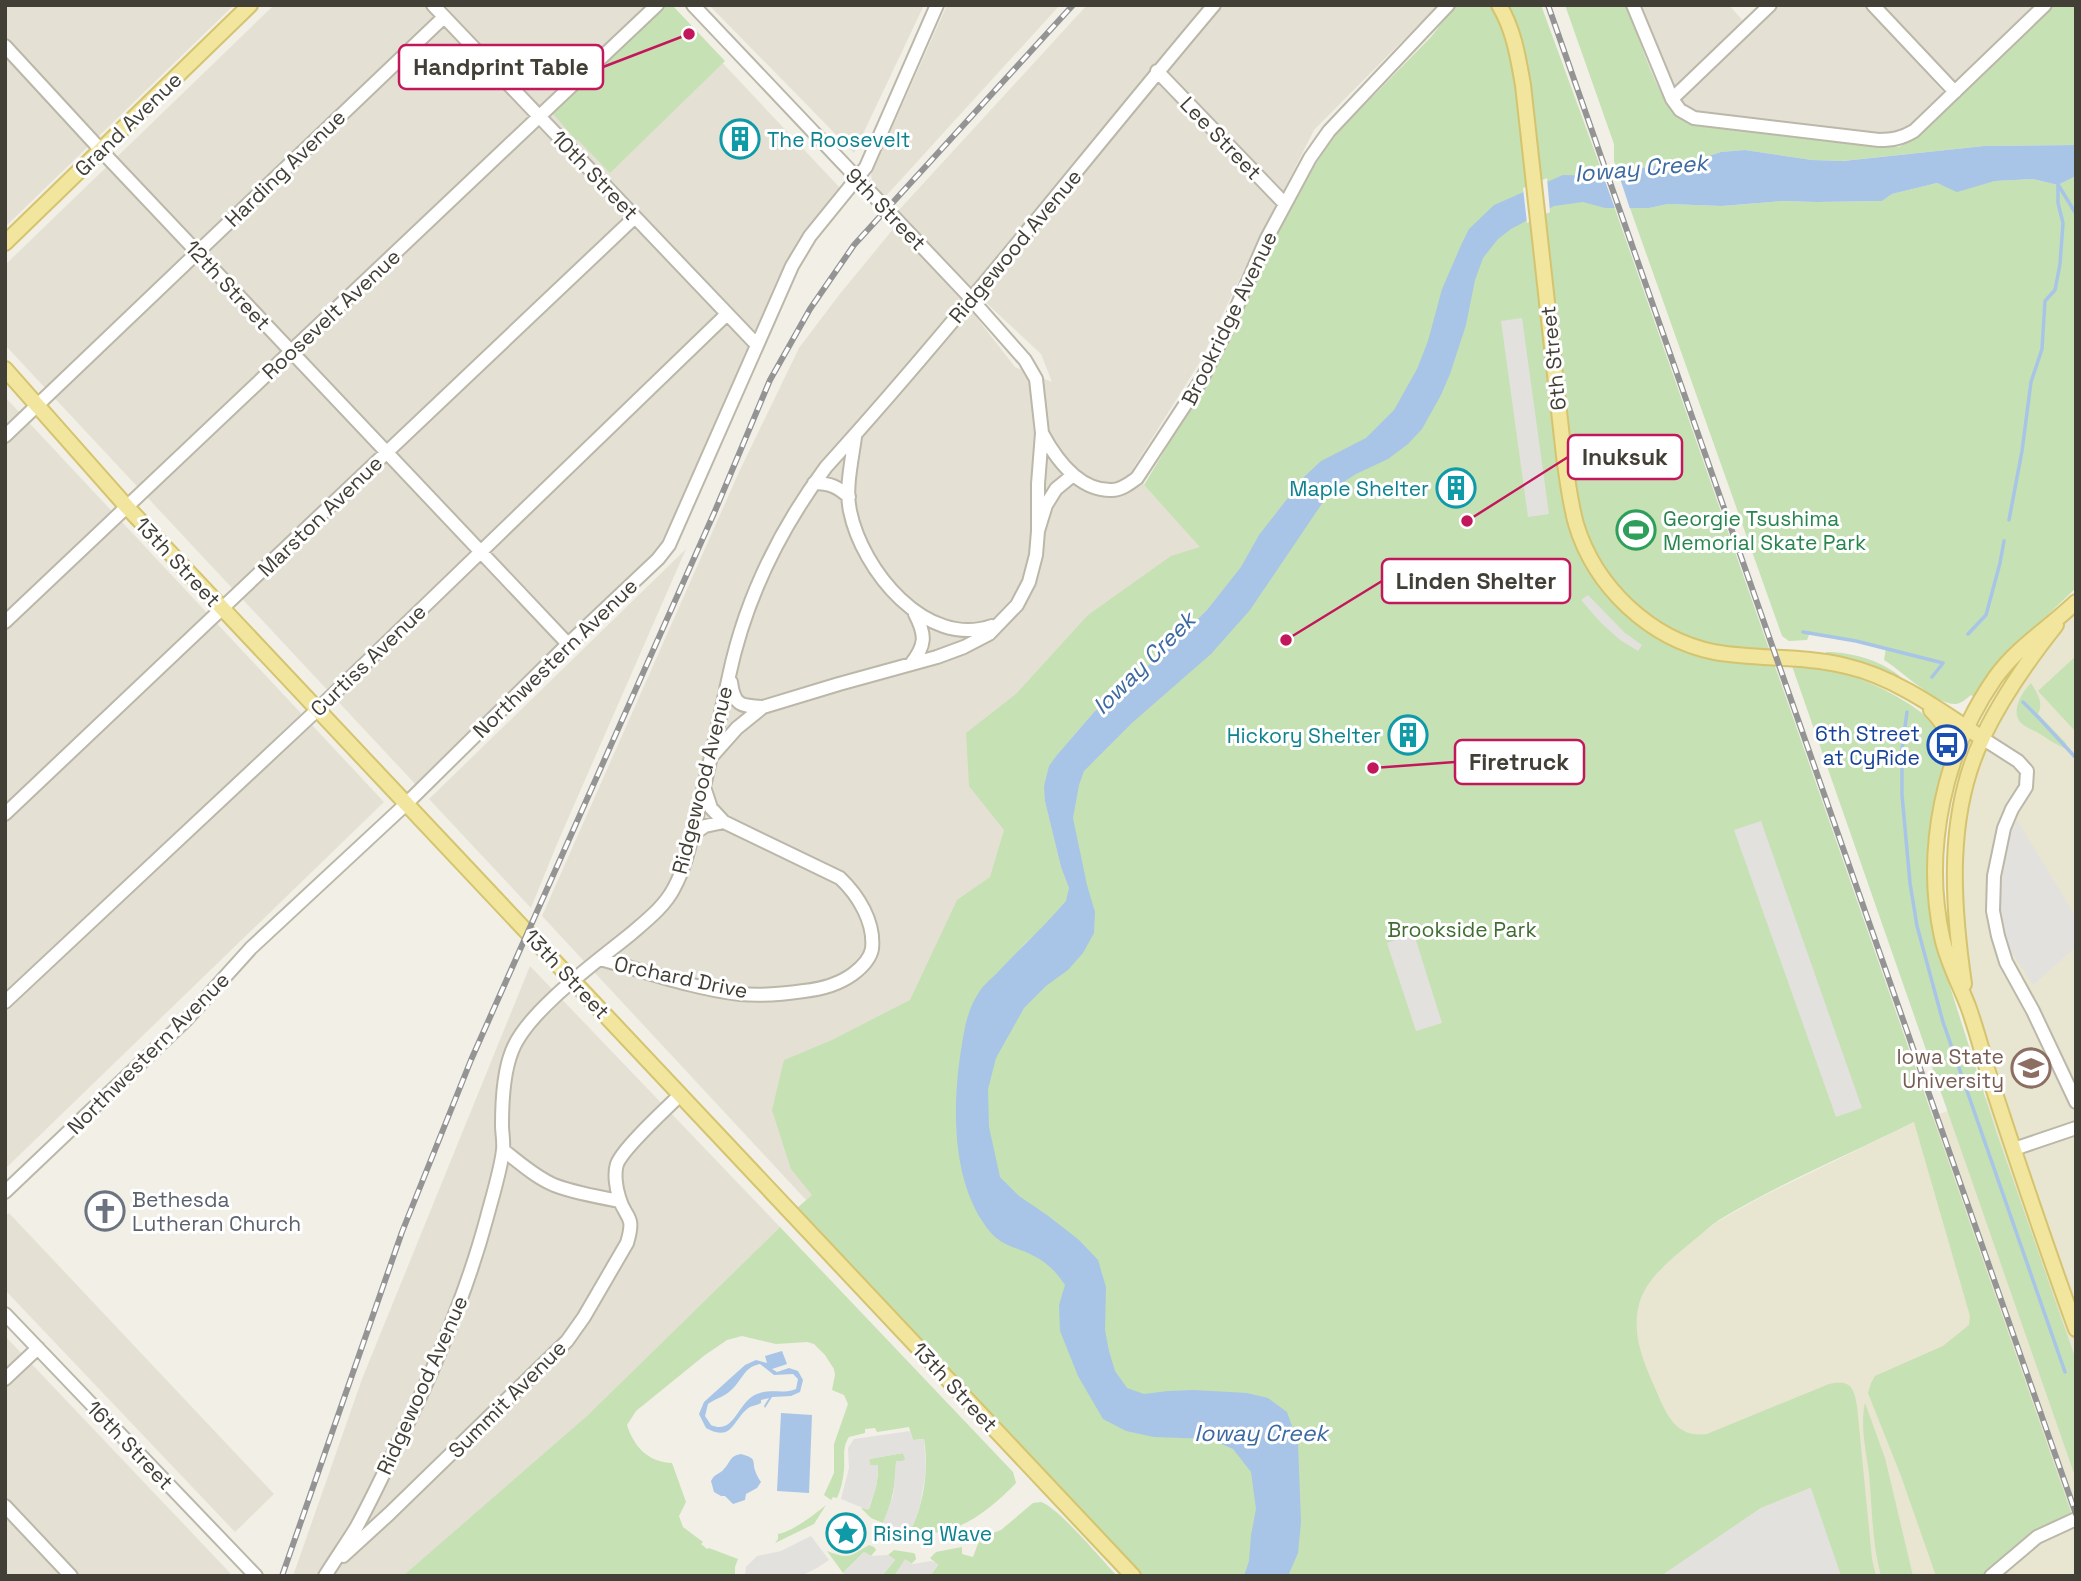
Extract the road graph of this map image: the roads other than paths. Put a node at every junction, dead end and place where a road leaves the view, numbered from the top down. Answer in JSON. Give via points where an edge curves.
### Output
{"nodes":[{"id":1,"x":433,"y":5,"type":"edge"},
{"id":2,"x":657,"y":5,"type":"edge"},
{"id":3,"x":693,"y":5,"type":"edge"},
{"id":4,"x":937,"y":5,"type":"edge"},
{"id":5,"x":1214,"y":5,"type":"edge"},
{"id":6,"x":1448,"y":5,"type":"edge"},
{"id":7,"x":1499,"y":5,"type":"edge"},
{"id":8,"x":1633,"y":5,"type":"edge"},
{"id":9,"x":1770,"y":5,"type":"edge"},
{"id":10,"x":1873,"y":5,"type":"edge"},
{"id":11,"x":2045,"y":5,"type":"edge"},
{"id":12,"x":245,"y":7,"type":"edge"},
{"id":13,"x":444,"y":17,"type":"junction"},
{"id":14,"x":5,"y":46,"type":"edge"},
{"id":15,"x":1157,"y":71,"type":"junction"},
{"id":16,"x":1955,"y":92,"type":"junction"},
{"id":17,"x":1672,"y":99,"type":"junction"},
{"id":18,"x":539,"y":117,"type":"junction"},
{"id":19,"x":101,"y":151,"type":"junction"},
{"id":20,"x":858,"y":179,"type":"junction"},
{"id":21,"x":1285,"y":204,"type":"junction"},
{"id":22,"x":635,"y":217,"type":"junction"},
{"id":23,"x":5,"y":243,"type":"edge"},
{"id":24,"x":196,"y":252,"type":"junction"},
{"id":25,"x":971,"y":299,"type":"junction"},
{"id":26,"x":727,"y":314,"type":"junction"},
{"id":27,"x":757,"y":345,"type":"junction"},
{"id":28,"x":291,"y":352,"type":"junction"},
{"id":29,"x":5,"y":369,"type":"edge"},
{"id":30,"x":38,"y":404,"type":"junction"},
{"id":31,"x":1042,"y":433,"type":"junction"},
{"id":32,"x":855,"y":435,"type":"junction"},
{"id":33,"x":5,"y":436,"type":"edge"},
{"id":34,"x":386,"y":452,"type":"junction"},
{"id":35,"x":1073,"y":475,"type":"junction"},
{"id":36,"x":814,"y":484,"type":"junction"},
{"id":37,"x":849,"y":497,"type":"junction"},
{"id":38,"x":127,"y":507,"type":"junction"},
{"id":39,"x":1038,"y":531,"type":"junction"},
{"id":40,"x":480,"y":552,"type":"junction"},
{"id":41,"x":2073,"y":605,"type":"edge"},
{"id":42,"x":223,"y":609,"type":"junction"},
{"id":43,"x":913,"y":610,"type":"junction"},
{"id":44,"x":5,"y":622,"type":"edge"},
{"id":45,"x":999,"y":624,"type":"junction"},
{"id":46,"x":568,"y":644,"type":"junction"},
{"id":47,"x":911,"y":664,"type":"junction"},
{"id":48,"x":730,"y":672,"type":"junction"},
{"id":49,"x":1921,"y":700,"type":"junction"},
{"id":50,"x":763,"y":707,"type":"junction"},
{"id":51,"x":317,"y":709,"type":"junction"},
{"id":52,"x":1966,"y":728,"type":"junction"},
{"id":53,"x":1982,"y":738,"type":"junction"},
{"id":54,"x":713,"y":755,"type":"junction"},
{"id":55,"x":1955,"y":757,"type":"junction"},
{"id":56,"x":704,"y":788,"type":"junction"},
{"id":57,"x":406,"y":804,"type":"junction"},
{"id":58,"x":5,"y":814,"type":"edge"},
{"id":59,"x":724,"y":822,"type":"junction"},
{"id":60,"x":692,"y":835,"type":"junction"},
{"id":61,"x":600,"y":959,"type":"junction"},
{"id":62,"x":572,"y":981,"type":"junction"},
{"id":63,"x":5,"y":1002,"type":"edge"},
{"id":64,"x":1968,"y":1007,"type":"junction"},
{"id":65,"x":680,"y":1095,"type":"junction"},
{"id":66,"x":2076,"y":1102,"type":"edge"},
{"id":67,"x":2076,"y":1128,"type":"edge"},
{"id":68,"x":2014,"y":1149,"type":"junction"},
{"id":69,"x":503,"y":1150,"type":"junction"},
{"id":70,"x":5,"y":1192,"type":"edge"},
{"id":71,"x":620,"y":1201,"type":"junction"},
{"id":72,"x":5,"y":1314,"type":"edge"},
{"id":73,"x":2076,"y":1329,"type":"edge"},
{"id":74,"x":38,"y":1348,"type":"junction"},
{"id":75,"x":5,"y":1379,"type":"edge"},
{"id":76,"x":5,"y":1506,"type":"edge"},
{"id":77,"x":2076,"y":1519,"type":"edge"},
{"id":78,"x":328,"y":1572,"type":"edge"},
{"id":79,"x":71,"y":1576,"type":"edge"},
{"id":80,"x":256,"y":1576,"type":"edge"},
{"id":81,"x":1133,"y":1576,"type":"edge"},
{"id":82,"x":1991,"y":1576,"type":"edge"}],
"edges":[{"from":1,"to":13,"type":"street","name":"10th Street"},
{"from":2,"to":18,"type":"street","name":"Roosevelt Avenue"},
{"from":3,"to":20,"type":"street","name":"9th Street"},
{"from":4,"to":20,"type":"street","name":"Northwestern Avenue"},
{"from":5,"to":15,"type":"street","name":"Ridgewood Avenue"},
{"from":6,"to":21,"type":"street","name":"Brookridge Avenue","via":[[1329,131]]},
{"from":7,"to":49,"type":"main road","name":"6th Street","via":[[1517,51],[1564,456],[1576,524],[1597,570],[1639,617],[1676,639],[1726,653],[1850,666]]},
{"from":8,"to":17,"type":"street"},
{"from":9,"to":17,"type":"street"},
{"from":10,"to":16,"type":"street"},
{"from":11,"to":16,"type":"street"},
{"from":12,"to":19,"type":"main road","name":"Grand Avenue"},
{"from":13,"to":18,"type":"street","name":"10th Street"},
{"from":13,"to":24,"type":"street","name":"Harding Avenue"},
{"from":14,"to":19,"type":"street","name":"12th Street"},
{"from":15,"to":21,"type":"street","name":"Lee Street"},
{"from":15,"to":25,"type":"street","name":"Ridgewood Avenue"},
{"from":16,"to":17,"type":"street","via":[[1914,131],[1894,140],[1694,118]]},
{"from":18,"to":22,"type":"street","name":"10th Street"},
{"from":18,"to":28,"type":"street","name":"Roosevelt Avenue"},
{"from":19,"to":23,"type":"main road","name":"Grand Avenue"},
{"from":19,"to":24,"type":"street","name":"12th Street"},
{"from":20,"to":25,"type":"street","name":"9th Street"},
{"from":20,"to":27,"type":"street","name":"Northwestern Avenue","via":[[810,236]]},
{"from":21,"to":35,"type":"street","name":"Brookridge Avenue","via":[[1202,379],[1137,478],[1113,490]]},
{"from":22,"to":26,"type":"street","name":"10th Street"},
{"from":22,"to":34,"type":"street","name":"Marston Avenue"},
{"from":24,"to":28,"type":"street","name":"12th Street"},
{"from":24,"to":30,"type":"street","name":"Harding Avenue"},
{"from":25,"to":31,"type":"street","name":"9th Street","via":[[1036,379]]},
{"from":25,"to":32,"type":"street","name":"Ridgewood Avenue"},
{"from":26,"to":27,"type":"street","name":"10th Street"},
{"from":26,"to":40,"type":"street","name":"Curtiss Avenue"},
{"from":27,"to":46,"type":"street","name":"Northwestern Avenue","via":[[669,545]]},
{"from":28,"to":34,"type":"street","name":"12th Street"},
{"from":28,"to":38,"type":"street","name":"Roosevelt Avenue"},
{"from":29,"to":30,"type":"main road","name":"13th Street"},
{"from":30,"to":33,"type":"street","name":"Harding Avenue"},
{"from":30,"to":38,"type":"main road","name":"13th Street"},
{"from":31,"to":35,"type":"street","name":"9th Street"},
{"from":31,"to":39,"type":"street","name":"9th Street"},
{"from":32,"to":36,"type":"street","name":"Ridgewood Avenue"},
{"from":32,"to":37,"type":"street"},
{"from":34,"to":40,"type":"street","name":"12th Street"},
{"from":34,"to":42,"type":"street","name":"Marston Avenue"},
{"from":35,"to":39,"type":"street","via":[[1046,505]]},
{"from":36,"to":37,"type":"street","via":[[831,484]]},
{"from":36,"to":48,"type":"street","name":"Ridgewood Avenue","via":[[764,571]]},
{"from":37,"to":43,"type":"street","via":[[859,539],[872,564]]},
{"from":38,"to":42,"type":"main road","name":"13th Street"},
{"from":38,"to":44,"type":"street","name":"Roosevelt Avenue"},
{"from":39,"to":45,"type":"street","via":[[1029,582],[1017,605]]},
{"from":40,"to":46,"type":"street","name":"12th Street"},
{"from":40,"to":51,"type":"street","name":"Curtiss Avenue"},
{"from":41,"to":52,"type":"main road","via":[[2004,666]]},
{"from":41,"to":53,"type":"main road","via":[[2017,679]]},
{"from":42,"to":51,"type":"main road","name":"13th Street"},
{"from":42,"to":58,"type":"street","name":"Marston Avenue"},
{"from":43,"to":45,"type":"street","via":[[940,626],[962,630]]},
{"from":43,"to":47,"type":"street","via":[[923,629],[923,642]]},
{"from":45,"to":47,"type":"street","via":[[964,647]]},
{"from":46,"to":57,"type":"street","name":"Northwestern Avenue"},
{"from":47,"to":50,"type":"street"},
{"from":48,"to":50,"type":"street","via":[[738,703]]},
{"from":48,"to":54,"type":"street","name":"Ridgewood Avenue"},
{"from":49,"to":52,"type":"main road","name":"6th Street"},
{"from":49,"to":55,"type":"main road","via":[[1947,730]]},
{"from":50,"to":54,"type":"street"},
{"from":51,"to":57,"type":"main road","name":"13th Street"},
{"from":51,"to":63,"type":"street","name":"Curtiss Avenue"},
{"from":52,"to":53,"type":"main road","name":"6th Street"},
{"from":52,"to":55,"type":"main road"},
{"from":53,"to":64,"type":"main road","via":[[1963,796],[1956,846],[1955,914]]},
{"from":53,"to":66,"type":"street","via":[[2027,772],[2026,787],[2004,828],[1994,876],[1993,911],[2006,962]]},
{"from":54,"to":56,"type":"street","name":"Ridgewood Avenue"},
{"from":55,"to":64,"type":"main road","via":[[1938,832],[1936,894],[1942,939]]},
{"from":56,"to":59,"type":"street","via":[[711,808]]},
{"from":56,"to":60,"type":"street","name":"Ridgewood Avenue"},
{"from":57,"to":62,"type":"main road","name":"13th Street"},
{"from":57,"to":70,"type":"street","name":"Northwestern Avenue","via":[[251,948],[186,1020]]},
{"from":59,"to":60,"type":"street"},
{"from":59,"to":61,"type":"street","name":"Orchard Drive","via":[[828,871],[854,891],[872,941],[872,952],[858,970],[836,985],[819,989],[738,994]]},
{"from":60,"to":61,"type":"street","name":"Ridgewood Avenue","via":[[674,889],[659,909]]},
{"from":61,"to":62,"type":"street","name":"Ridgewood Avenue"},
{"from":62,"to":65,"type":"main road","name":"13th Street"},
{"from":62,"to":69,"type":"street","name":"Ridgewood Avenue","via":[[521,1033],[512,1051],[503,1093]]},
{"from":64,"to":68,"type":"main road"},
{"from":65,"to":71,"type":"street","name":"Summit Avenue","via":[[617,1164]]},
{"from":65,"to":81,"type":"main road","name":"13th Street"},
{"from":67,"to":68,"type":"street"},
{"from":68,"to":73,"type":"main road"},
{"from":69,"to":71,"type":"street","via":[[554,1185]]},
{"from":69,"to":78,"type":"street","name":"Ridgewood Avenue","via":[[467,1283],[435,1366],[374,1494]]},
{"from":71,"to":78,"type":"street","name":"Summit Avenue","via":[[630,1217],[627,1243],[567,1340]]},
{"from":72,"to":74,"type":"street","name":"16th Street"},
{"from":74,"to":75,"type":"street"},
{"from":74,"to":80,"type":"street","name":"16th Street"},
{"from":76,"to":79,"type":"street"},
{"from":77,"to":82,"type":"street","via":[[2037,1537]]}]}
